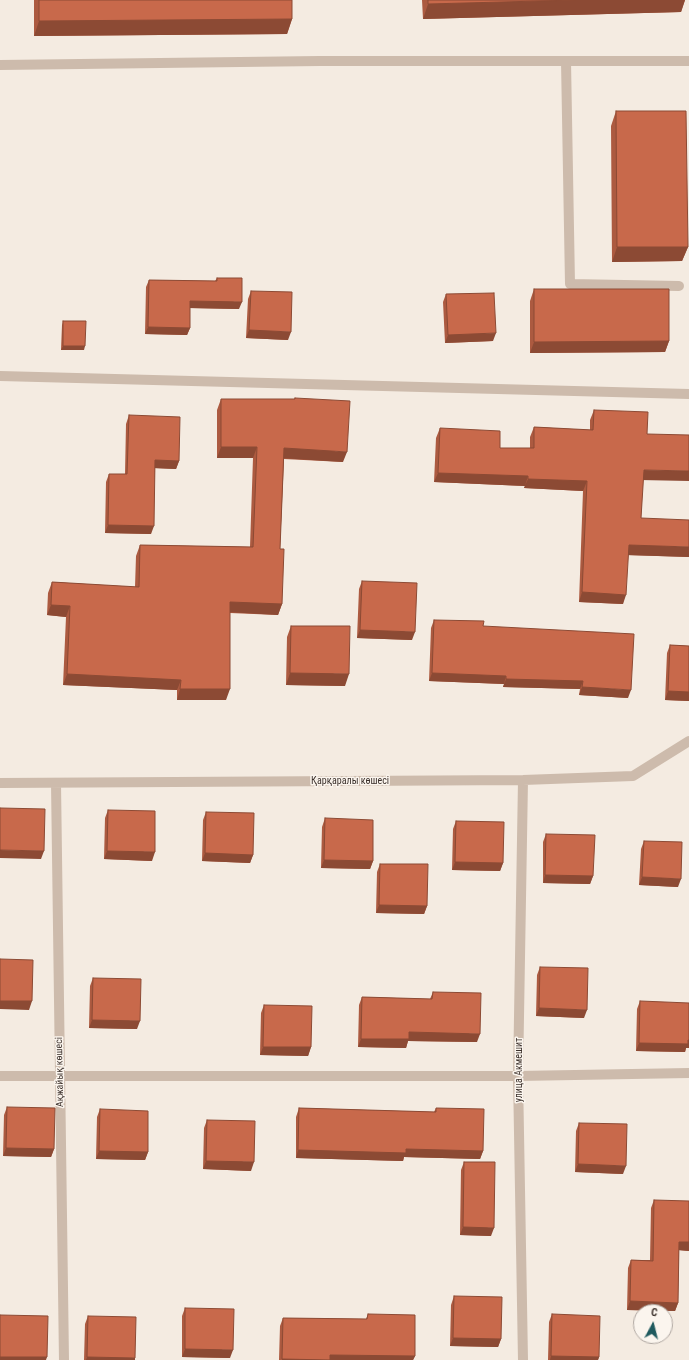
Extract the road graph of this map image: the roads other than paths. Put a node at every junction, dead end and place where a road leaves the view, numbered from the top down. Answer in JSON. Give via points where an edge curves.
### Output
{"nodes":[{"id":1,"x":566,"y":61,"type":"junction"},
{"id":2,"x":689,"y":61,"type":"edge"},
{"id":3,"x":0,"y":65,"type":"edge"},
{"id":4,"x":678,"y":286,"type":"dead end"},
{"id":5,"x":0,"y":376,"type":"edge"},
{"id":6,"x":689,"y":394,"type":"edge"},
{"id":7,"x":689,"y":740,"type":"edge"},
{"id":8,"x":523,"y":780,"type":"junction"},
{"id":9,"x":0,"y":783,"type":"edge"},
{"id":10,"x":56,"y":784,"type":"junction"},
{"id":11,"x":689,"y":1073,"type":"edge"},
{"id":12,"x":60,"y":1075,"type":"junction"},
{"id":13,"x":0,"y":1076,"type":"edge"},
{"id":14,"x":518,"y":1076,"type":"junction"},
{"id":15,"x":64,"y":1360,"type":"edge"},
{"id":16,"x":523,"y":1360,"type":"edge"}],
"edges":[{"from":1,"to":2,"type":"street"},
{"from":1,"to":3,"type":"street"},
{"from":1,"to":4,"type":"street","via":[[570,284]]},
{"from":5,"to":6,"type":"street"},
{"from":7,"to":8,"type":"street","name":"Қарқаралы көшесі","via":[[633,776]]},
{"from":8,"to":10,"type":"street","name":"Қарқаралы көшесі"},
{"from":8,"to":14,"type":"street","name":"улица Акмешит"},
{"from":9,"to":10,"type":"street","name":"Қарқаралы көшесі"},
{"from":10,"to":12,"type":"street","name":"Ақжайық көшесі"},
{"from":11,"to":14,"type":"street"},
{"from":12,"to":13,"type":"street"},
{"from":12,"to":14,"type":"street"},
{"from":12,"to":15,"type":"street","name":"Ақжайық көшесі"},
{"from":14,"to":16,"type":"street","name":"улица Акмешит"}]}
